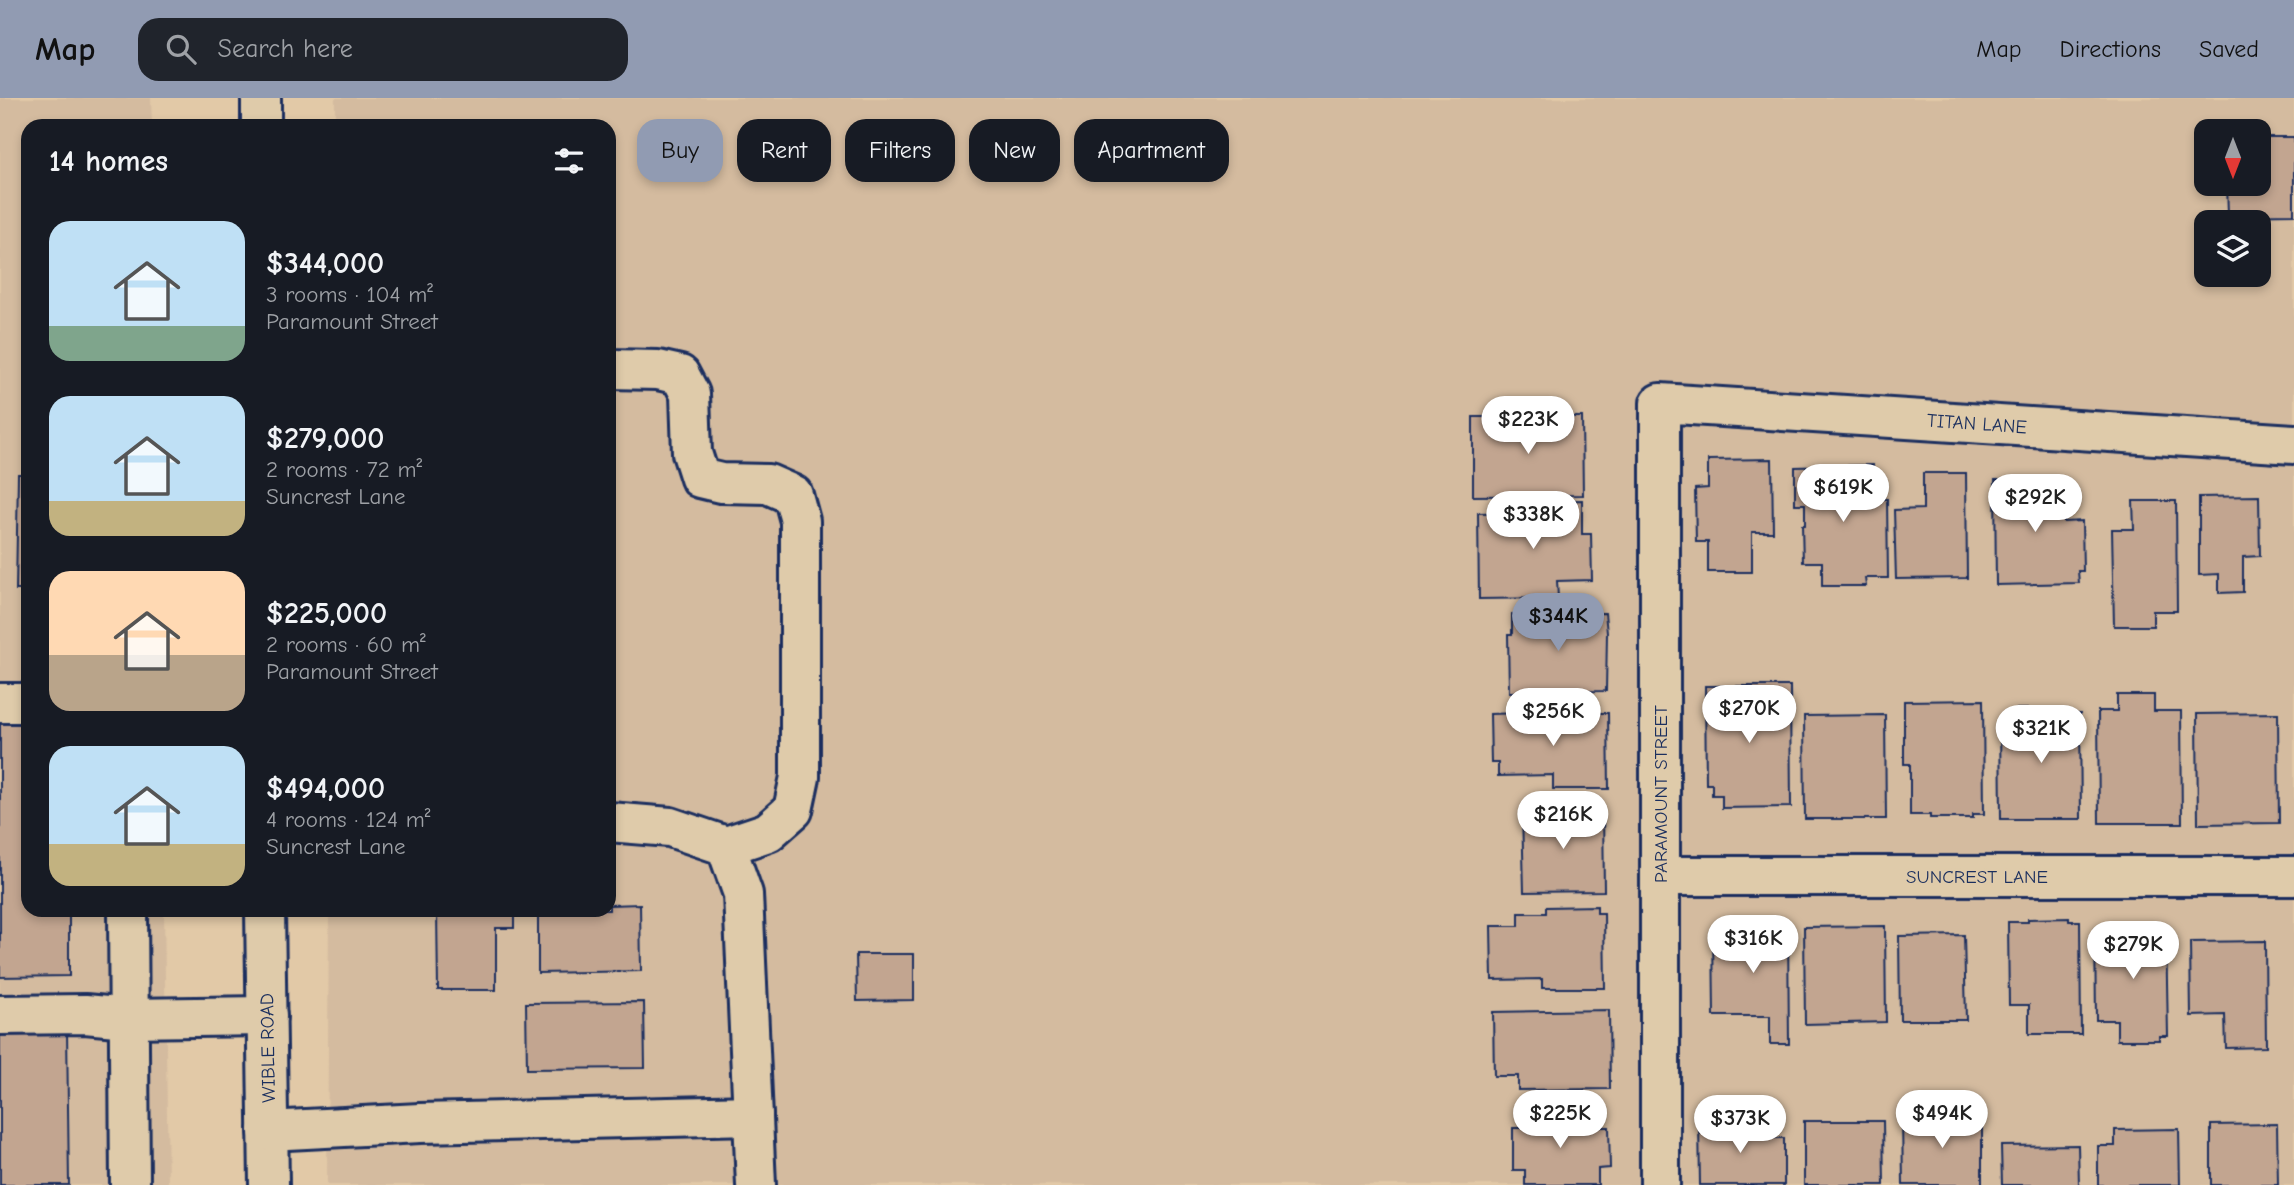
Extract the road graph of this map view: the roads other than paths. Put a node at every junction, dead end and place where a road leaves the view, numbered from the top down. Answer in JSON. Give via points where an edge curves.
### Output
{"nodes":[{"id":1,"x":261,"y":98,"type":"edge"},
{"id":2,"x":261,"y":119,"type":"edge"},
{"id":3,"x":616,"y":369,"type":"edge"},
{"id":4,"x":1660,"y":403,"type":"joint"},
{"id":5,"x":2294,"y":444,"type":"edge"},
{"id":6,"x":0,"y":702,"type":"edge"},
{"id":7,"x":21,"y":703,"type":"edge"},
{"id":8,"x":616,"y":823,"type":"edge"},
{"id":9,"x":726,"y":846,"type":"junction"},
{"id":10,"x":1660,"y":876,"type":"junction"},
{"id":11,"x":2294,"y":876,"type":"edge"},
{"id":12,"x":128,"y":917,"type":"edge"},
{"id":13,"x":265,"y":917,"type":"edge"},
{"id":14,"x":0,"y":1015,"type":"edge"},
{"id":15,"x":267,"y":1016,"type":"junction"},
{"id":16,"x":128,"y":1018,"type":"junction"},
{"id":17,"x":753,"y":1115,"type":"junction"},
{"id":18,"x":268,"y":1131,"type":"junction"},
{"id":19,"x":130,"y":1185,"type":"edge"},
{"id":20,"x":269,"y":1185,"type":"edge"},
{"id":21,"x":756,"y":1185,"type":"edge"},
{"id":22,"x":1660,"y":1185,"type":"edge"}],
"edges":[{"from":1,"to":2,"type":"street"},
{"from":3,"to":9,"type":"street","via":[[680,375],[690,394],[692,453],[700,478],[768,484],[793,495],[800,521],[800,777],[793,810],[768,832]]},
{"from":4,"to":5,"type":"street","name":"TITAN LANE"},
{"from":4,"to":10,"type":"street","name":"PARAMOUNT STREET"},
{"from":6,"to":7,"type":"street"},
{"from":8,"to":9,"type":"street","via":[[670,827]]},
{"from":9,"to":17,"type":"street","via":[[743,894]]},
{"from":10,"to":11,"type":"street","name":"SUNCREST LANE"},
{"from":10,"to":22,"type":"street","name":"PARAMOUNT STREET"},
{"from":12,"to":16,"type":"street"},
{"from":13,"to":15,"type":"street","name":"WIBLE ROAD"},
{"from":14,"to":16,"type":"street"},
{"from":15,"to":16,"type":"street"},
{"from":15,"to":18,"type":"street","name":"WIBLE ROAD"},
{"from":16,"to":19,"type":"street"},
{"from":17,"to":18,"type":"street"},
{"from":17,"to":21,"type":"street"},
{"from":18,"to":20,"type":"street","name":"WIBLE ROAD"}]}
